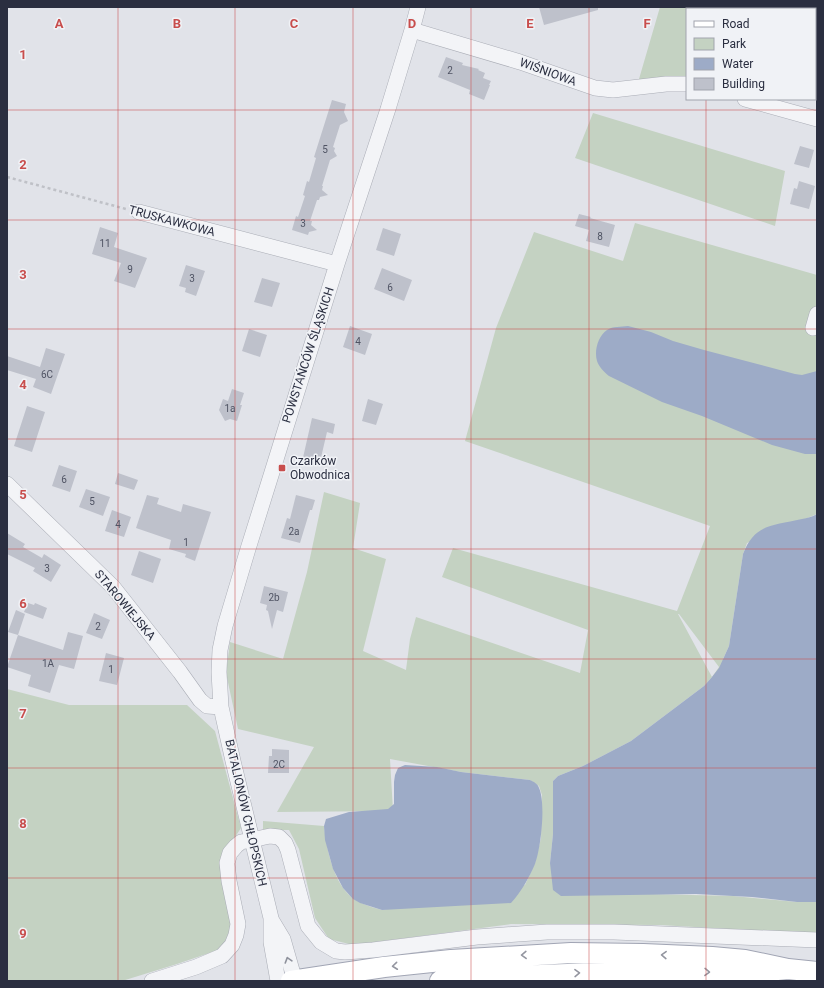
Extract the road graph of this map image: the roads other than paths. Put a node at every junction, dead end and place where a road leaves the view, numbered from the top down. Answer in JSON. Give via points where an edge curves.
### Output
{"nodes":[{"id":1,"x":418,"y":7,"type":"edge"},
{"id":2,"x":412,"y":30,"type":"junction"},
{"id":3,"x":686,"y":84,"type":"edge"},
{"id":4,"x":749,"y":100,"type":"edge"},
{"id":5,"x":817,"y":119,"type":"edge"},
{"id":6,"x":139,"y":212,"type":"road end"},
{"id":7,"x":337,"y":264,"type":"junction"},
{"id":8,"x":7,"y":484,"type":"edge"},
{"id":9,"x":221,"y":707,"type":"junction"},
{"id":10,"x":252,"y":840,"type":"junction"},
{"id":11,"x":817,"y":940,"type":"edge"},
{"id":12,"x":788,"y":970,"type":"junction"},
{"id":13,"x":817,"y":972,"type":"edge"},
{"id":14,"x":152,"y":981,"type":"edge"},
{"id":15,"x":290,"y":981,"type":"edge"},
{"id":16,"x":440,"y":981,"type":"edge"}],
"edges":[{"from":1,"to":2,"type":"street","name":"POWSTAŃCÓW ŚLĄSKICH"},
{"from":2,"to":3,"type":"street","name":"WIŚNIOWA","via":[[520,62],[595,88],[614,90]]},
{"from":2,"to":7,"type":"street","name":"POWSTAŃCÓW ŚLĄSKICH"},
{"from":4,"to":5,"type":"street"},
{"from":6,"to":7,"type":"street","name":"TRUSKAWKOWA"},
{"from":7,"to":9,"type":"street","name":"POWSTAŃCÓW ŚLĄSKICH","via":[[225,626],[220,650]]},
{"from":8,"to":9,"type":"street","name":"STAROWIEJSKA","via":[[113,587],[200,700],[207,706]]},
{"from":9,"to":10,"type":"street","name":"BATALIONÓW CHŁOPSKICH"},
{"from":10,"to":11,"type":"street","via":[[270,836],[279,837],[285,843],[308,926],[320,942],[336,951],[373,950],[477,937],[547,932]]},
{"from":10,"to":14,"type":"street","via":[[236,846],[230,853],[227,863],[238,924],[232,945],[222,956]]},
{"from":10,"to":15,"type":"street","name":"BATALIONÓW CHŁOPSKICH","via":[[271,918],[283,939]]},
{"from":12,"to":13,"type":"main road"},
{"from":12,"to":15,"type":"main road","one_way":true,"via":[[745,960],[712,957],[571,954],[443,961]]},
{"from":16,"to":12,"type":"main road","one_way":true,"via":[[561,974],[744,973]]}]}
